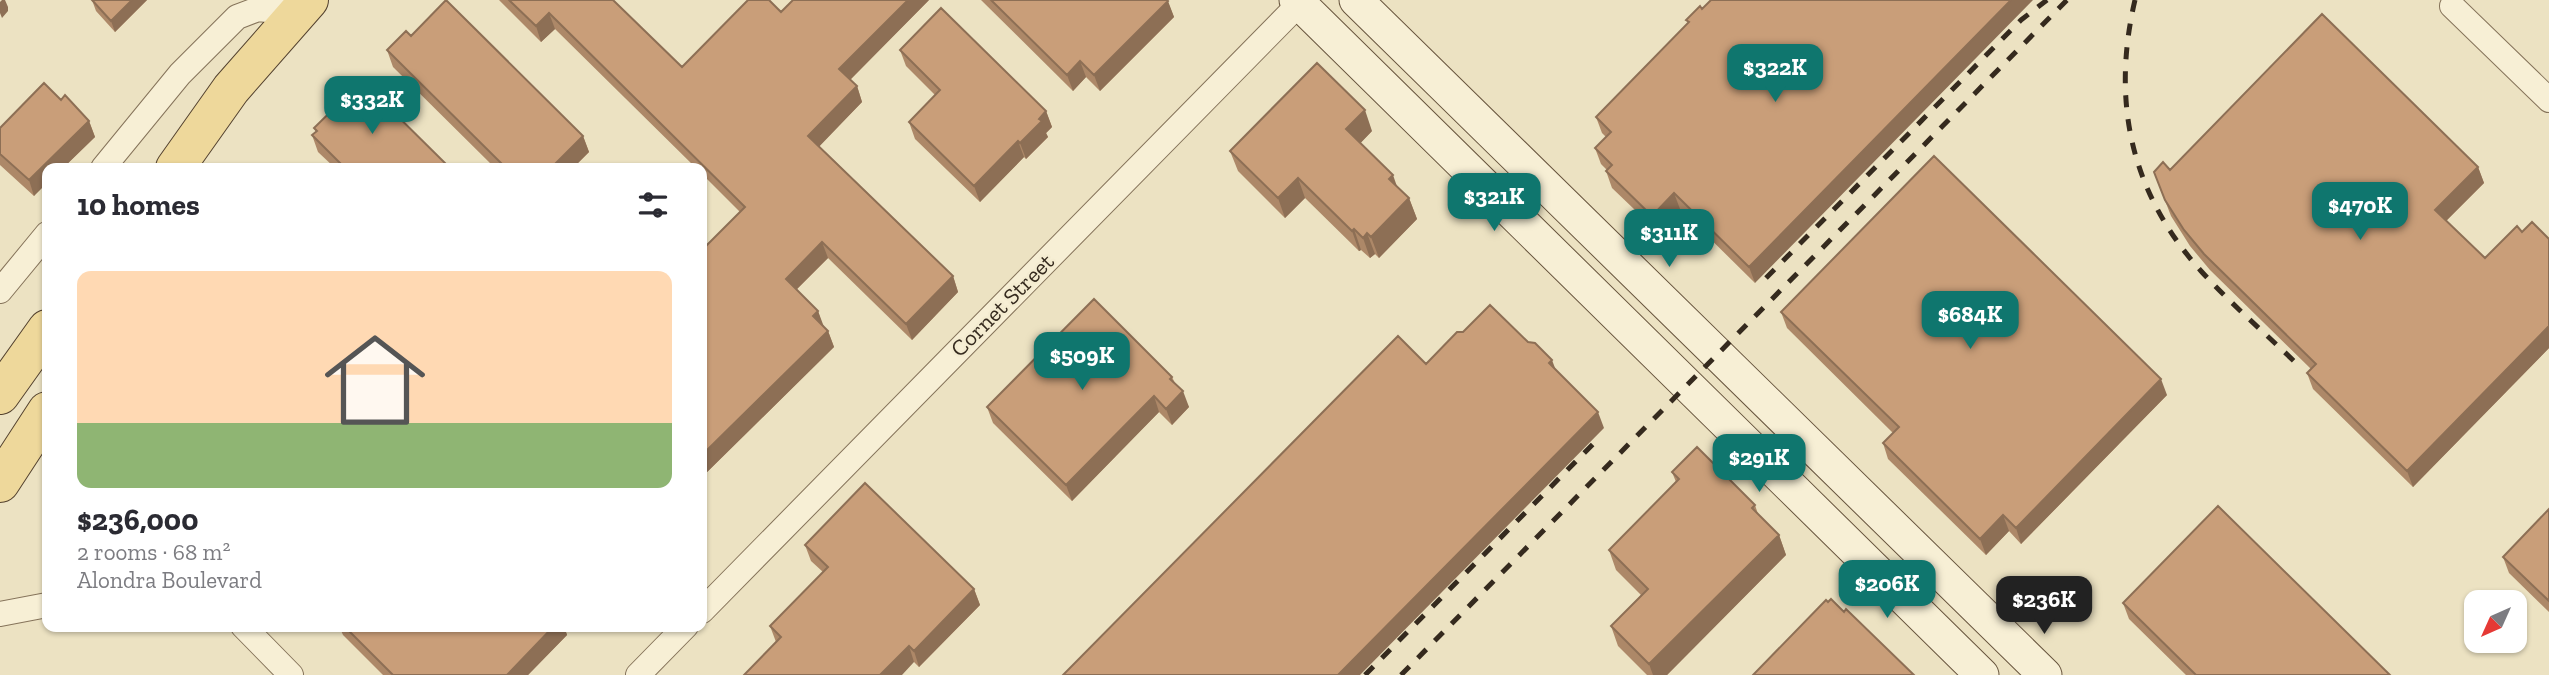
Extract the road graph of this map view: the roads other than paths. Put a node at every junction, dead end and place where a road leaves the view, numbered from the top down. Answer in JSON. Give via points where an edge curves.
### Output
{"nodes":[{"id":1,"x":1356,"y":0,"type":"edge"},
{"id":2,"x":1299,"y":1,"type":"edge"},
{"id":3,"x":2452,"y":6,"type":"dead end"},
{"id":4,"x":302,"y":7,"type":"edge"},
{"id":5,"x":2549,"y":100,"type":"edge"},
{"id":6,"x":107,"y":163,"type":"edge"},
{"id":7,"x":179,"y":163,"type":"edge"},
{"id":8,"x":42,"y":240,"type":"edge"},
{"id":9,"x":0,"y":291,"type":"edge"},
{"id":10,"x":42,"y":336,"type":"edge"},
{"id":11,"x":0,"y":395,"type":"edge"},
{"id":12,"x":42,"y":419,"type":"edge"},
{"id":13,"x":2,"y":480,"type":"edge"},
{"id":14,"x":1891,"y":525,"type":"junction"},
{"id":15,"x":1859,"y":554,"type":"junction"},
{"id":16,"x":42,"y":606,"type":"edge"},
{"id":17,"x":707,"y":606,"type":"edge"},
{"id":18,"x":0,"y":614,"type":"edge"},
{"id":19,"x":249,"y":632,"type":"edge"},
{"id":20,"x":680,"y":632,"type":"edge"},
{"id":21,"x":291,"y":675,"type":"edge"},
{"id":22,"x":638,"y":675,"type":"edge"},
{"id":23,"x":1982,"y":675,"type":"edge"},
{"id":24,"x":2045,"y":675,"type":"edge"}],
"edges":[{"from":1,"to":14,"type":"main road"},
{"from":2,"to":15,"type":"main road"},
{"from":2,"to":17,"type":"street","name":"Cornet Street"},
{"from":3,"to":5,"type":"street"},
{"from":4,"to":6,"type":"street","via":[[258,9],[237,17],[180,74]]},
{"from":4,"to":7,"type":"main road","via":[[227,94]]},
{"from":8,"to":9,"type":"street"},
{"from":10,"to":11,"type":"main road"},
{"from":12,"to":13,"type":"main road"},
{"from":14,"to":15,"type":"main road"},
{"from":14,"to":24,"type":"main road"},
{"from":15,"to":23,"type":"main road"},
{"from":16,"to":18,"type":"street"},
{"from":19,"to":21,"type":"street"},
{"from":20,"to":22,"type":"street"}]}
